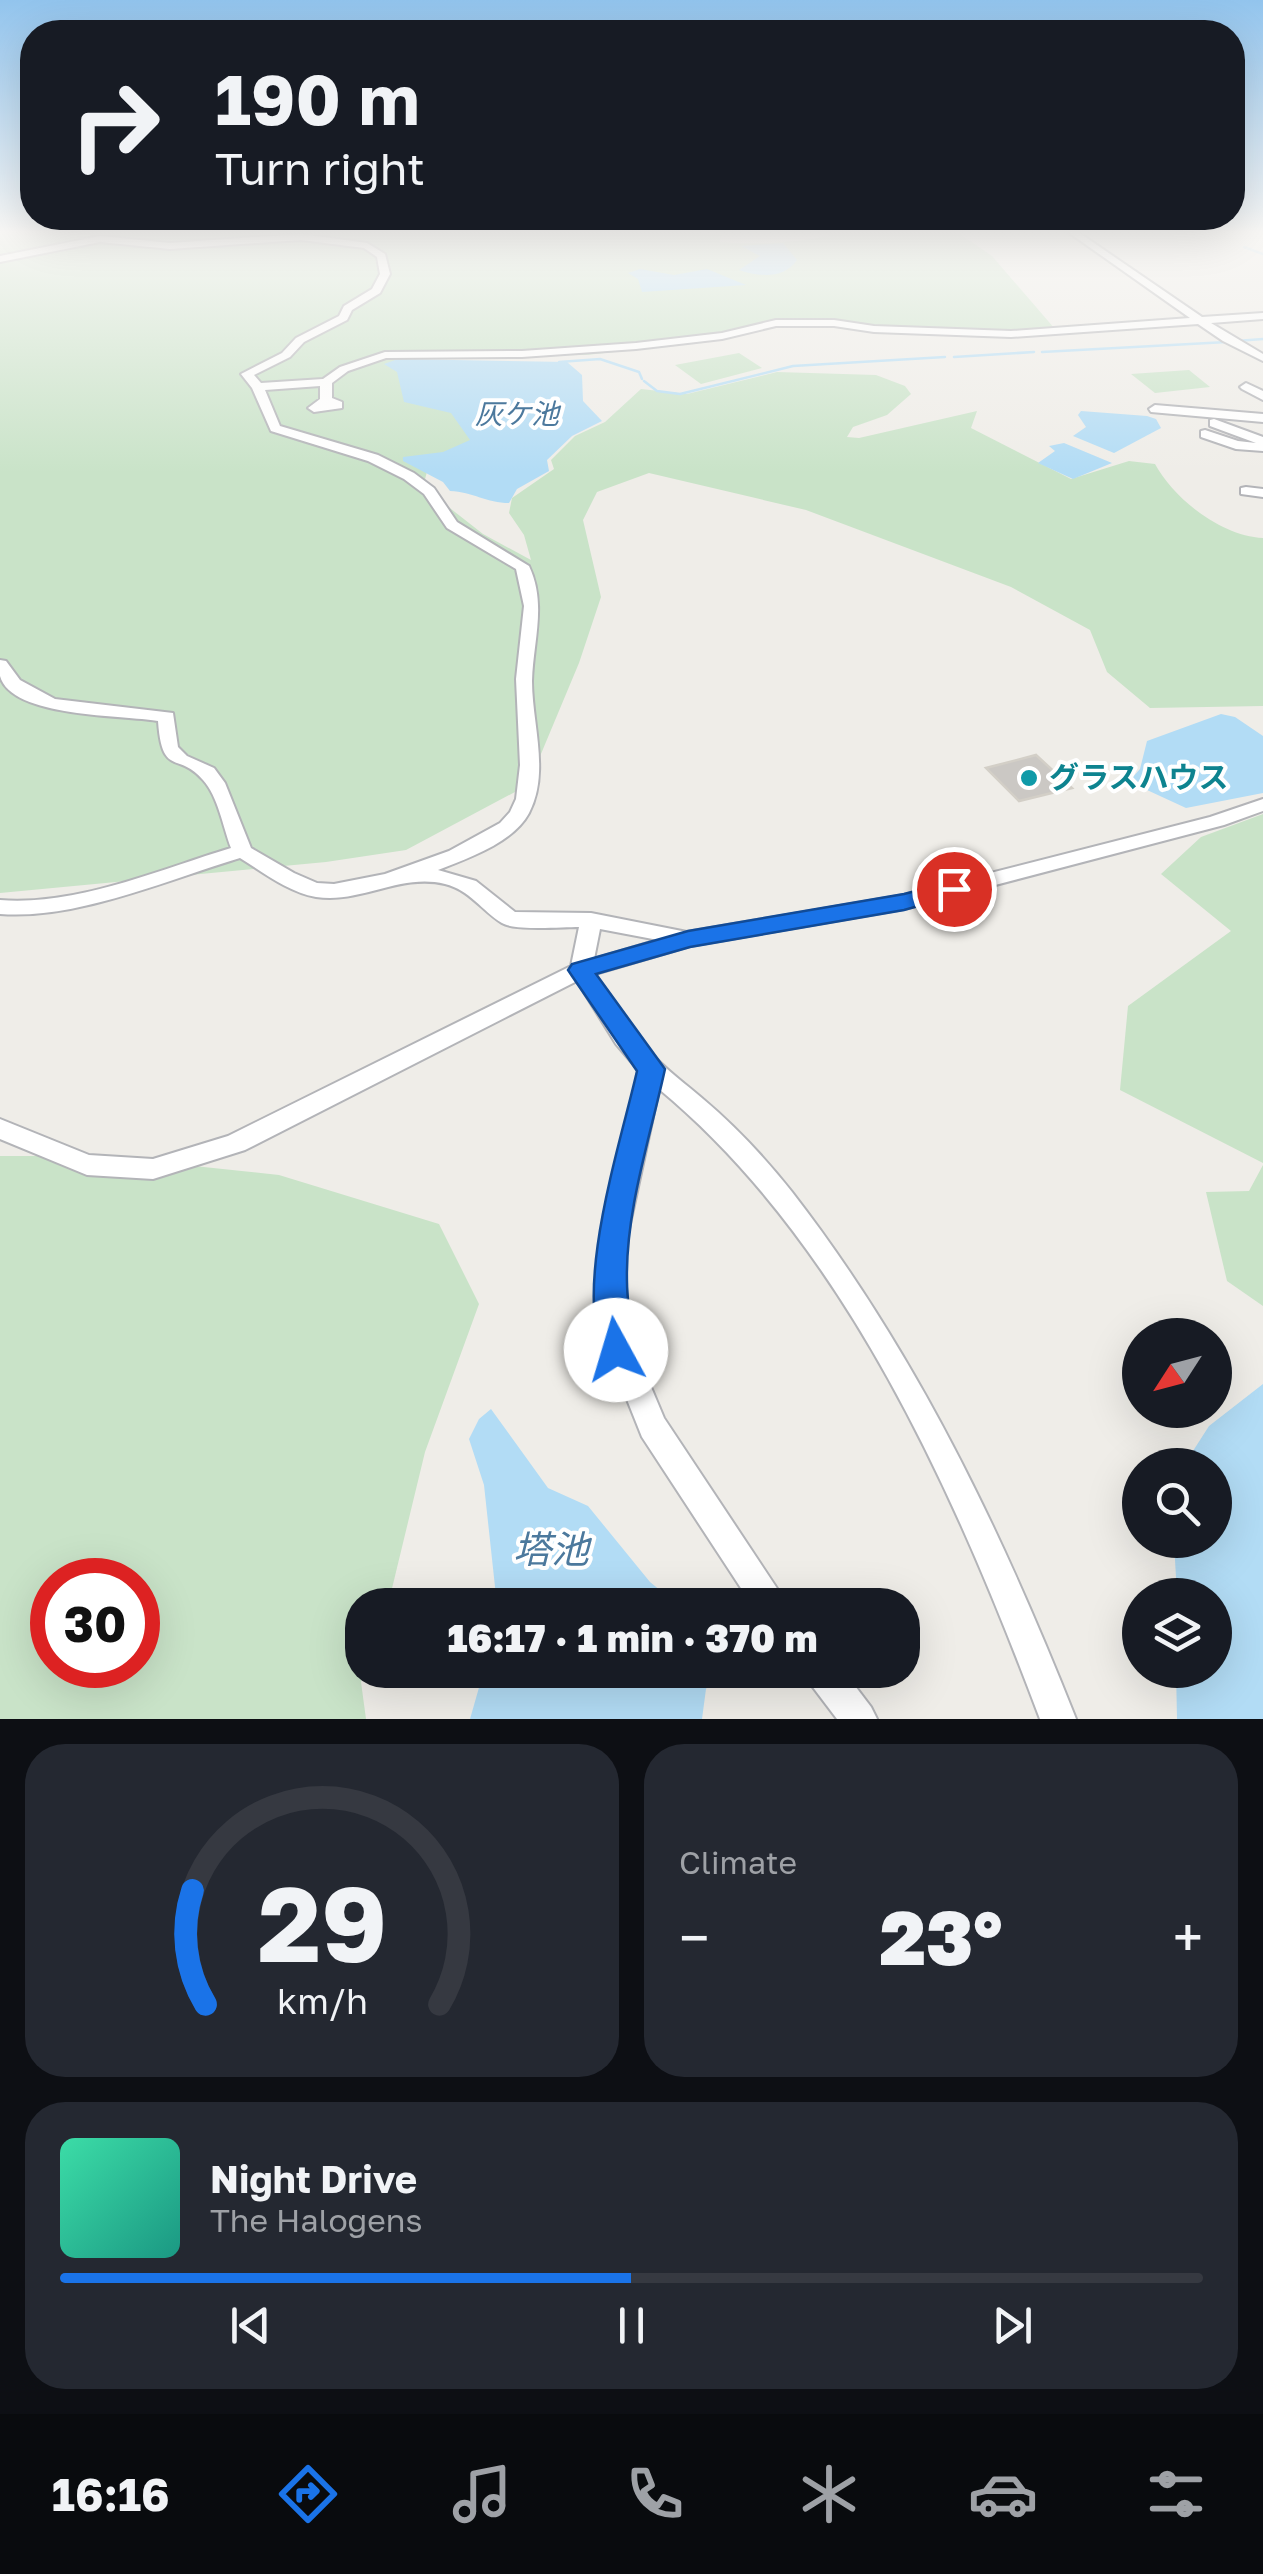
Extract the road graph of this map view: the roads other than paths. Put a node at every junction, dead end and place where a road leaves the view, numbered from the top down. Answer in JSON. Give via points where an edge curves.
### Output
{"nodes":[{"id":1,"x":346,"y":312,"type":"edge"},
{"id":2,"x":1189,"y":312,"type":"edge"},
{"id":3,"x":1263,"y":316,"type":"edge"},
{"id":4,"x":1199,"y":319,"type":"junction"},
{"id":5,"x":1263,"y":358,"type":"edge"},
{"id":6,"x":326,"y":382,"type":"junction"},
{"id":7,"x":258,"y":386,"type":"junction"},
{"id":8,"x":1253,"y":387,"type":"edge"},
{"id":9,"x":1263,"y":396,"type":"edge"},
{"id":10,"x":326,"y":400,"type":"dead end"},
{"id":11,"x":1155,"y":409,"type":"dead end"},
{"id":12,"x":1172,"y":417,"type":"dead end"},
{"id":13,"x":1263,"y":418,"type":"edge"},
{"id":14,"x":1204,"y":434,"type":"dead end"},
{"id":15,"x":1263,"y":444,"type":"edge"},
{"id":16,"x":1246,"y":491,"type":"dead end"},
{"id":17,"x":1263,"y":493,"type":"edge"},
{"id":18,"x":0,"y":665,"type":"edge"},
{"id":19,"x":1263,"y":805,"type":"edge"},
{"id":20,"x":242,"y":851,"type":"junction"},
{"id":21,"x":393,"y":876,"type":"junction"},
{"id":22,"x":0,"y":907,"type":"edge"},
{"id":23,"x":591,"y":920,"type":"junction"},
{"id":24,"x":688,"y":939,"type":"junction"},
{"id":25,"x":581,"y":970,"type":"junction"},
{"id":26,"x":651,"y":1069,"type":"junction"},
{"id":27,"x":0,"y":1128,"type":"edge"},
{"id":28,"x":760,"y":1588,"type":"edge"},
{"id":29,"x":835,"y":1688,"type":"edge"},
{"id":30,"x":858,"y":1719,"type":"edge"},
{"id":31,"x":1058,"y":1719,"type":"edge"}],
"edges":[{"from":1,"to":7,"type":"street","via":[[247,374]]},
{"from":2,"to":4,"type":"street"},
{"from":3,"to":4,"type":"street"},
{"from":4,"to":5,"type":"street"},
{"from":4,"to":6,"type":"street","via":[[1011,334],[776,324],[636,346],[385,355]]},
{"from":6,"to":7,"type":"street"},
{"from":6,"to":10,"type":"street"},
{"from":7,"to":21,"type":"street","via":[[275,428],[409,476],[452,525],[506,554],[528,576],[531,620],[522,697],[529,752],[522,810],[483,842]]},
{"from":8,"to":9,"type":"street"},
{"from":11,"to":13,"type":"street"},
{"from":12,"to":15,"type":"street","via":[[1228,426]]},
{"from":14,"to":15,"type":"street","via":[[1236,445]]},
{"from":16,"to":17,"type":"street"},
{"from":18,"to":20,"type":"street","via":[[12,683],[57,704],[167,717],[170,748],[218,786]]},
{"from":19,"to":24,"type":"street","via":[[904,902]]},
{"from":20,"to":21,"type":"street","via":[[319,892],[355,890]]},
{"from":20,"to":22,"type":"street","via":[[94,896],[24,910]]},
{"from":21,"to":23,"type":"street","via":[[440,874],[478,887],[510,920]]},
{"from":23,"to":24,"type":"street"},
{"from":23,"to":25,"type":"street"},
{"from":24,"to":25,"type":"street"},
{"from":25,"to":26,"type":"street"},
{"from":25,"to":27,"type":"street","via":[[236,1144],[153,1168],[87,1165]]},
{"from":26,"to":28,"type":"street","via":[[611,1252],[616,1350],[653,1427]]},
{"from":26,"to":31,"type":"street","via":[[753,1164],[848,1288],[952,1470],[1016,1606]]},
{"from":29,"to":30,"type":"street"}]}
